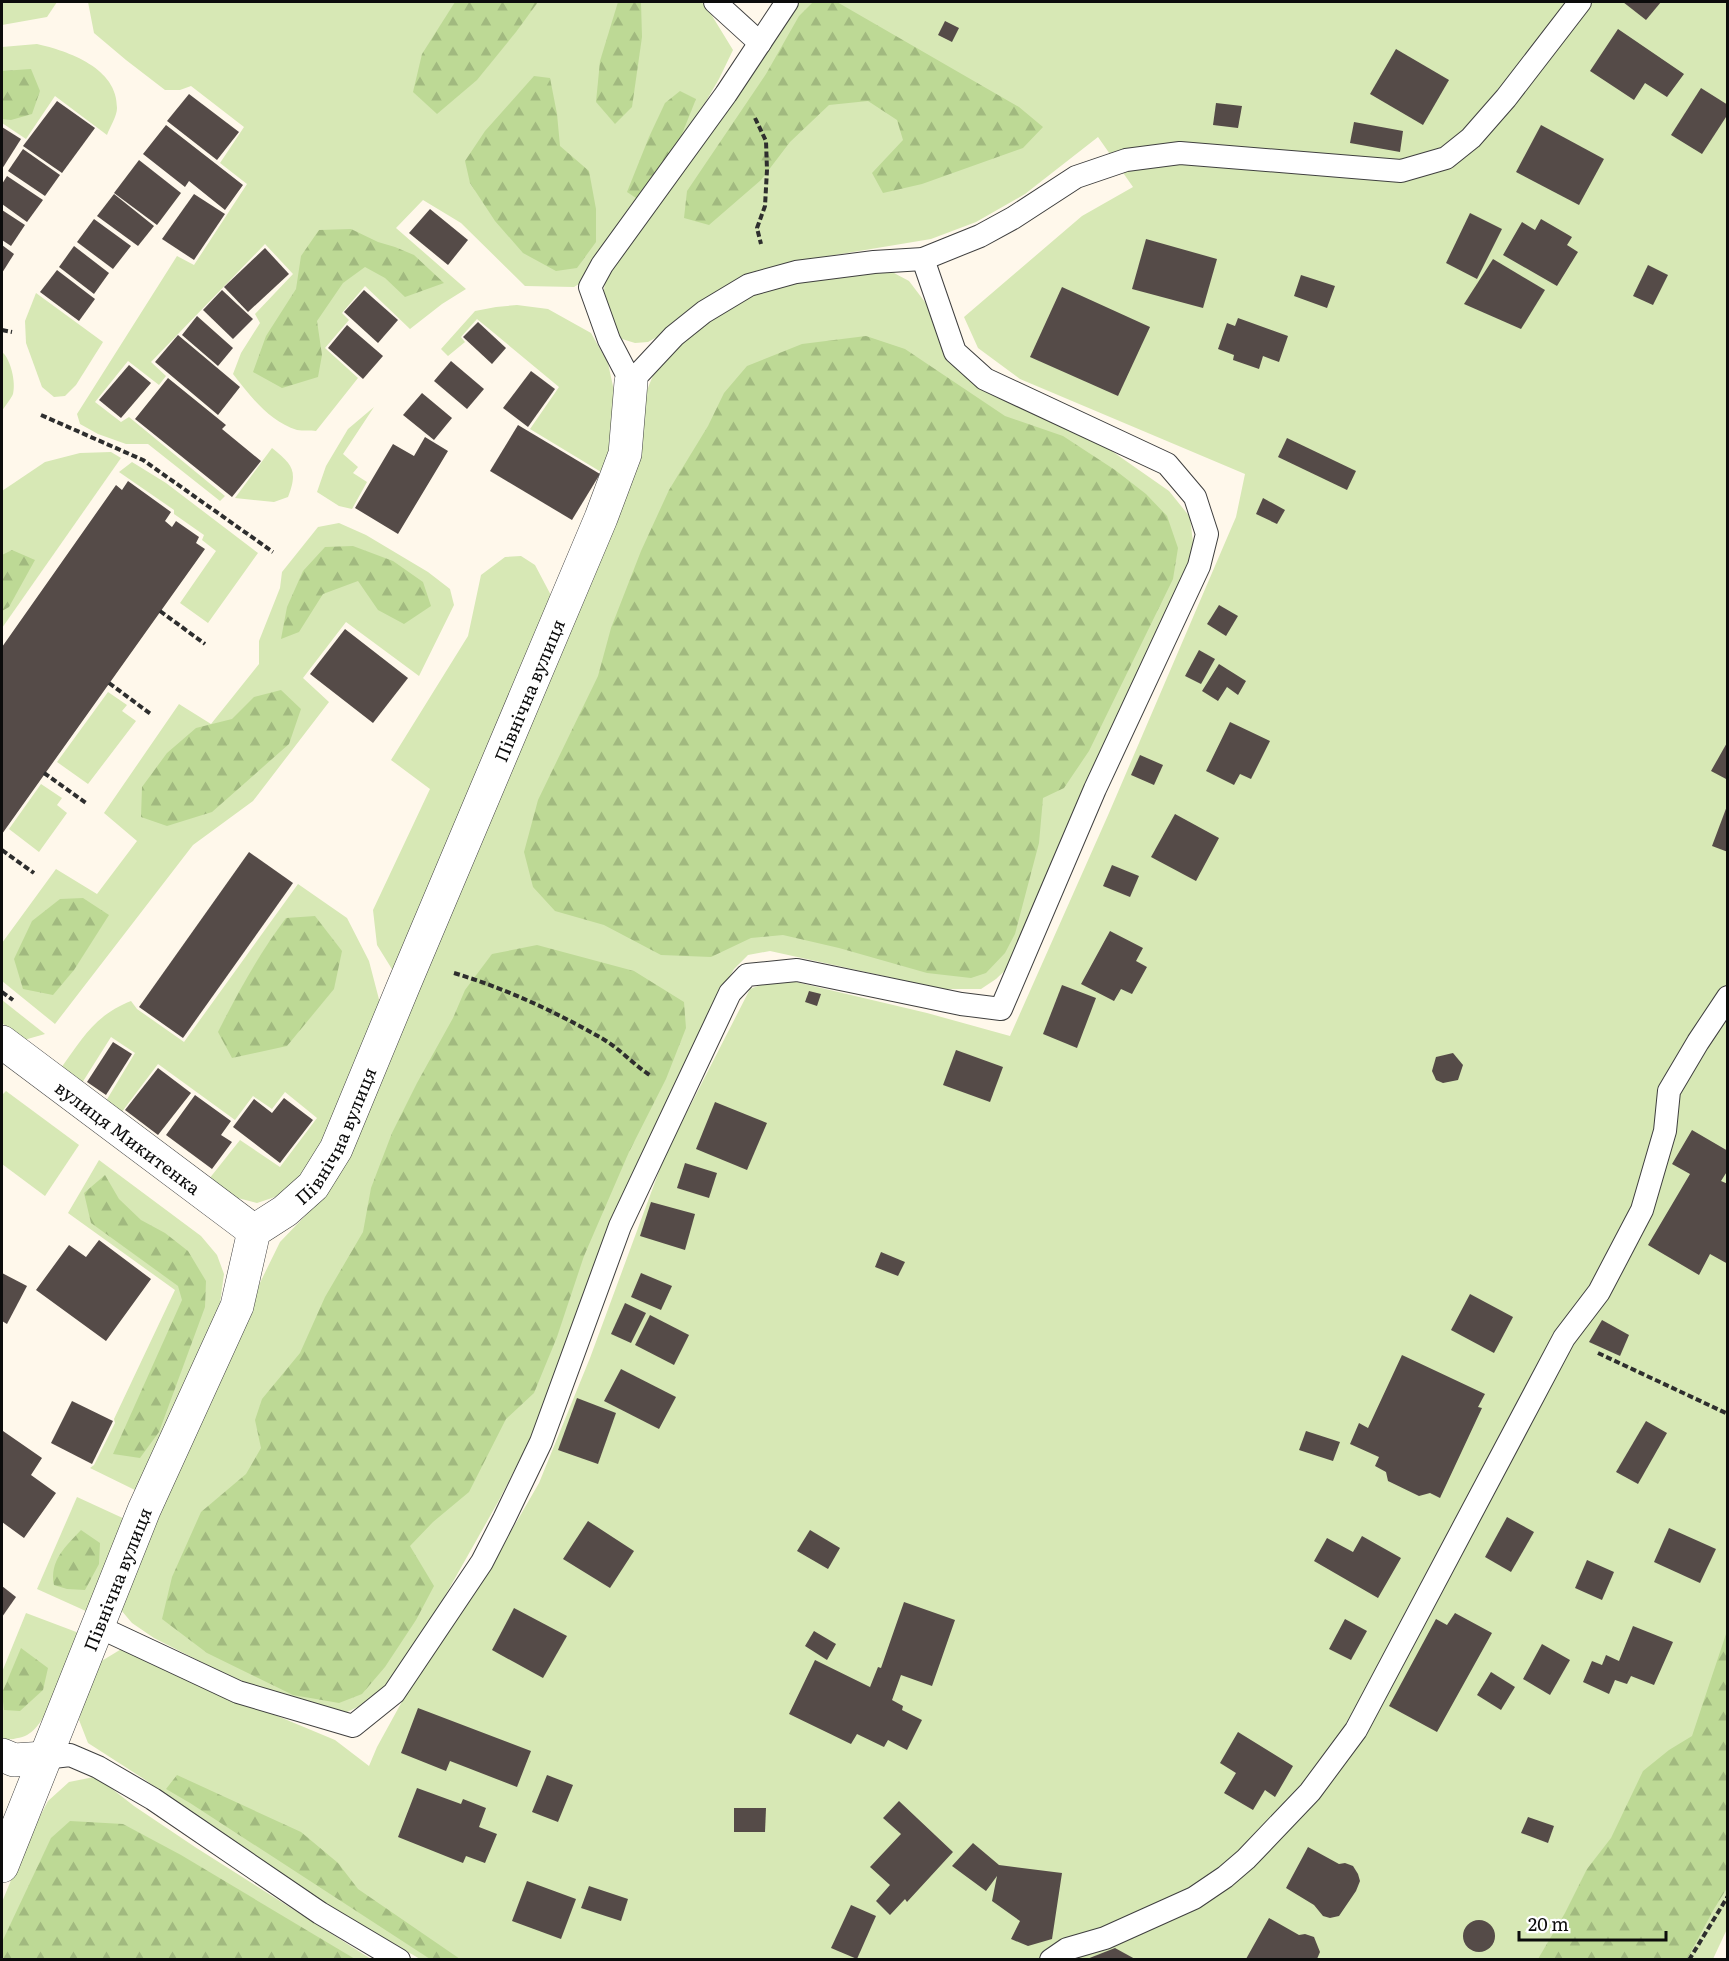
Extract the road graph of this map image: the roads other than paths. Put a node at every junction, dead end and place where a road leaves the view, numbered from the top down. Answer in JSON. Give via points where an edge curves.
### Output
{"nodes":[{"id":1,"x":716,"y":2,"type":"edge"},
{"id":2,"x":787,"y":2,"type":"edge"},
{"id":3,"x":1580,"y":2,"type":"edge"},
{"id":4,"x":760,"y":43,"type":"junction"},
{"id":5,"x":923,"y":259,"type":"junction"},
{"id":6,"x":631,"y":382,"type":"junction"},
{"id":7,"x":1728,"y":997,"type":"edge"},
{"id":8,"x":2,"y":1042,"type":"edge"},
{"id":9,"x":254,"y":1231,"type":"junction"},
{"id":10,"x":97,"y":1626,"type":"junction"},
{"id":11,"x":2,"y":1755,"type":"edge"},
{"id":12,"x":45,"y":1758,"type":"junction"},
{"id":13,"x":2,"y":1866,"type":"edge"},
{"id":14,"x":399,"y":1959,"type":"edge"},
{"id":15,"x":1051,"y":1959,"type":"edge"}],
"edges":[{"from":1,"to":4,"type":"lane"},
{"from":2,"to":4,"type":"lane"},
{"from":3,"to":5,"type":"lane","via":[[1472,138],[1446,158],[1401,171],[1180,153],[1126,160],[1076,177],[980,236]]},
{"from":4,"to":6,"type":"lane","via":[[590,287],[609,340]]},
{"from":5,"to":6,"type":"lane","via":[[796,272],[749,285],[674,336]]},
{"from":5,"to":10,"type":"lane","via":[[955,352],[985,379],[1167,464],[1195,497],[1207,534],[1199,566],[1095,789],[1001,1009],[797,970],[747,975],[730,993],[620,1226],[541,1442],[482,1562],[393,1693],[353,1726],[238,1692]]},
{"from":6,"to":9,"type":"street","name":"Північна вулиця","via":[[625,454],[605,508],[336,1149],[313,1186]]},
{"from":7,"to":15,"type":"lane","via":[[1669,1091],[1665,1131],[1642,1210],[1599,1292],[1564,1338],[1356,1730],[1310,1792],[1225,1877],[1194,1898]]},
{"from":8,"to":9,"type":"street","name":"вулиця Микитенка"},
{"from":9,"to":10,"type":"street","name":"Північна вулиця","via":[[237,1306],[144,1510]]},
{"from":10,"to":12,"type":"street","name":"Північна вулиця"},
{"from":11,"to":12,"type":"street","via":[[14,1760]]},
{"from":12,"to":13,"type":"street","name":"Північна вулиця"},
{"from":12,"to":14,"type":"lane","via":[[70,1755],[98,1767],[153,1799],[320,1913]]}]}
